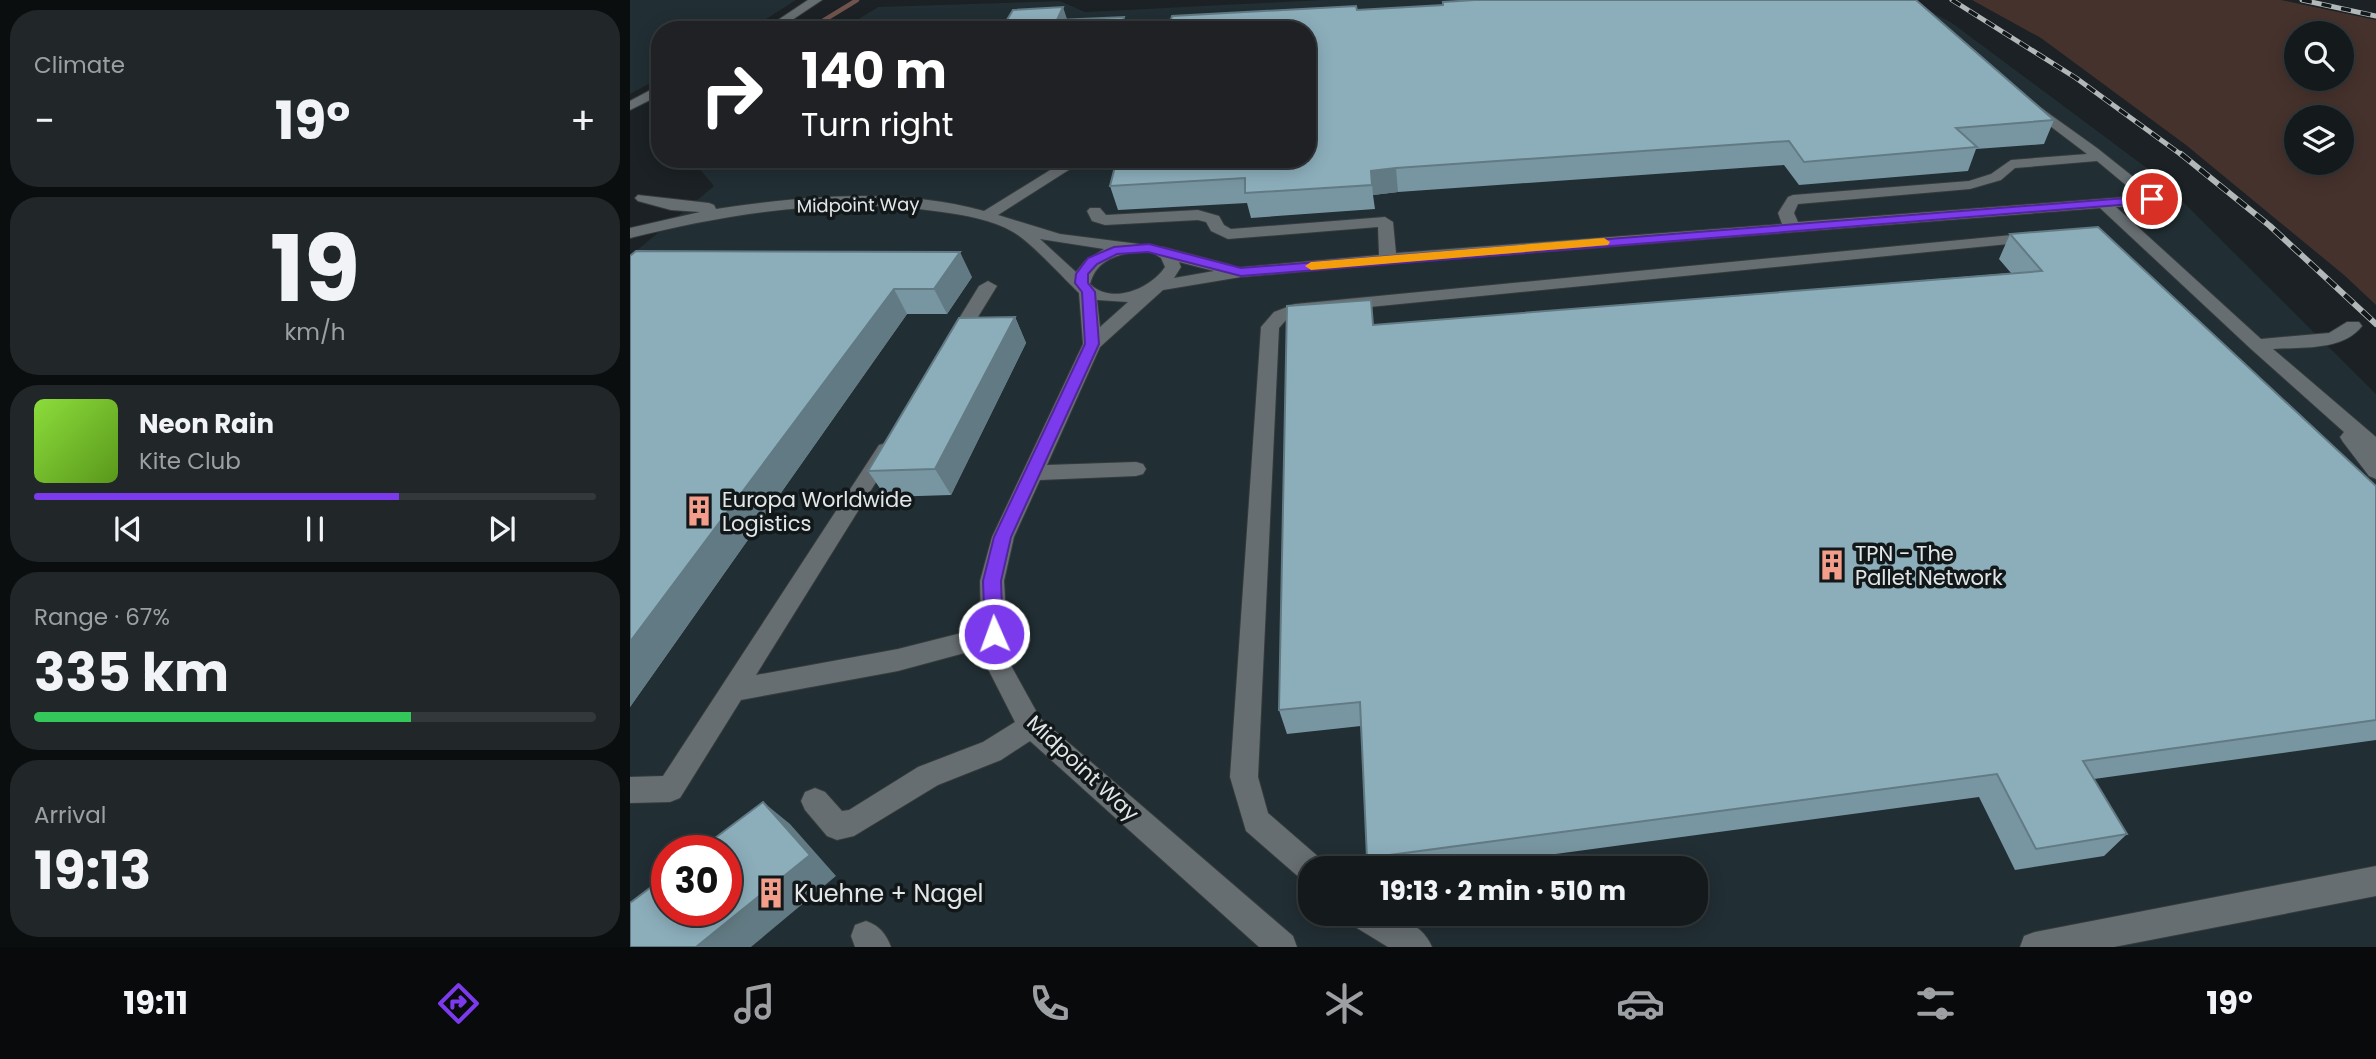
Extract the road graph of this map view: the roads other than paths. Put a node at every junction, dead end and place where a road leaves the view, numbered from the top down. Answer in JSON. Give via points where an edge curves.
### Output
{"nodes":[{"id":1,"x":816,"y":0,"type":"edge"},
{"id":2,"x":1207,"y":20,"type":"edge"},
{"id":3,"x":783,"y":21,"type":"edge"},
{"id":4,"x":1194,"y":21,"type":"edge"},
{"id":5,"x":630,"y":89,"type":"edge"},
{"id":6,"x":651,"y":92,"type":"edge"},
{"id":7,"x":651,"y":94,"type":"edge"},
{"id":8,"x":2024,"y":99,"type":"edge"},
{"id":9,"x":630,"y":106,"type":"edge"},
{"id":10,"x":2097,"y":156,"type":"junction"},
{"id":11,"x":1067,"y":168,"type":"edge"},
{"id":12,"x":634,"y":195,"type":"edge"},
{"id":13,"x":2171,"y":198,"type":"dead end"},
{"id":14,"x":2152,"y":199,"type":"junction"},
{"id":15,"x":2104,"y":204,"type":"junction"},
{"id":16,"x":736,"y":210,"type":"junction"},
{"id":17,"x":1095,"y":211,"type":"dead end"},
{"id":18,"x":986,"y":216,"type":"junction"},
{"id":19,"x":1018,"y":228,"type":"junction"},
{"id":20,"x":1792,"y":228,"type":"junction"},
{"id":21,"x":630,"y":233,"type":"edge"},
{"id":22,"x":2058,"y":236,"type":"edge"},
{"id":23,"x":1133,"y":247,"type":"junction"},
{"id":24,"x":1163,"y":252,"type":"junction"},
{"id":25,"x":1388,"y":259,"type":"junction"},
{"id":26,"x":1241,"y":272,"type":"junction"},
{"id":27,"x":988,"y":286,"type":"dead end"},
{"id":28,"x":1085,"y":287,"type":"junction"},
{"id":29,"x":1156,"y":287,"type":"junction"},
{"id":30,"x":2353,"y":326,"type":"dead end"},
{"id":31,"x":1092,"y":344,"type":"junction"},
{"id":32,"x":2257,"y":345,"type":"junction"},
{"id":33,"x":938,"y":367,"type":"edge"},
{"id":34,"x":2333,"y":412,"type":"junction"},
{"id":35,"x":894,"y":436,"type":"edge"},
{"id":36,"x":2376,"y":448,"type":"edge"},
{"id":37,"x":1136,"y":469,"type":"dead end"},
{"id":38,"x":2376,"y":471,"type":"edge"},
{"id":39,"x":1033,"y":473,"type":"junction"},
{"id":40,"x":994,"y":634,"type":"junction"},
{"id":41,"x":735,"y":690,"type":"junction"},
{"id":42,"x":1031,"y":726,"type":"junction"},
{"id":43,"x":630,"y":790,"type":"edge"},
{"id":44,"x":814,"y":801,"type":"dead end"},
{"id":45,"x":1298,"y":858,"type":"edge"},
{"id":46,"x":2376,"y":881,"type":"edge"},
{"id":47,"x":1383,"y":926,"type":"edge"},
{"id":48,"x":1282,"y":947,"type":"edge"},
{"id":49,"x":1418,"y":947,"type":"edge"},
{"id":50,"x":2035,"y":947,"type":"edge"}],
"edges":[{"from":1,"to":3,"type":"street"},
{"from":2,"to":4,"type":"street"},
{"from":5,"to":6,"type":"street"},
{"from":7,"to":9,"type":"street"},
{"from":8,"to":10,"type":"street"},
{"from":10,"to":14,"type":"street"},
{"from":10,"to":20,"type":"street","via":[[2011,164],[1996,177],[1970,185],[1793,200],[1786,213]]},
{"from":11,"to":18,"type":"street"},
{"from":12,"to":16,"type":"street","name":"Midpoint Way","via":[[671,205]]},
{"from":12,"to":21,"type":"street","via":[[650,207],[644,221]]},
{"from":13,"to":14,"type":"street"},
{"from":14,"to":15,"type":"street"},
{"from":15,"to":20,"type":"street"},
{"from":15,"to":32,"type":"street"},
{"from":16,"to":18,"type":"street","name":"Midpoint Way","via":[[919,203]]},
{"from":16,"to":21,"type":"street","name":"Midpoint Way"},
{"from":17,"to":25,"type":"street","via":[[1105,220],[1198,215],[1213,219],[1217,228],[1228,234],[1385,222]]},
{"from":18,"to":19,"type":"street","name":"Midpoint Way"},
{"from":19,"to":23,"type":"street","name":"Midpoint Way","via":[[1082,243]]},
{"from":19,"to":28,"type":"street","name":"Midpoint Way"},
{"from":20,"to":25,"type":"street"},
{"from":22,"to":45,"type":"street","via":[[1322,306],[1280,316],[1270,327],[1244,777],[1256,821]]},
{"from":23,"to":24,"type":"street","name":"Midpoint Way"},
{"from":23,"to":28,"type":"street","via":[[1093,261],[1082,274]]},
{"from":24,"to":26,"type":"street"},
{"from":24,"to":29,"type":"street","via":[[1173,267]]},
{"from":25,"to":26,"type":"street"},
{"from":26,"to":29,"type":"street"},
{"from":27,"to":33,"type":"street"},
{"from":28,"to":29,"type":"street","via":[[1101,297],[1119,298]]},
{"from":28,"to":31,"type":"street","name":"Midpoint Way"},
{"from":29,"to":31,"type":"street","name":"Midpoint Way"},
{"from":30,"to":32,"type":"street","via":[[2340,336]]},
{"from":31,"to":39,"type":"street","name":"Midpoint Way"},
{"from":32,"to":34,"type":"street"},
{"from":34,"to":36,"type":"street"},
{"from":34,"to":38,"type":"street"},
{"from":35,"to":41,"type":"street"},
{"from":37,"to":39,"type":"street"},
{"from":39,"to":40,"type":"street","name":"Midpoint Way","via":[[1003,537],[992,581]]},
{"from":40,"to":41,"type":"street","via":[[860,669]]},
{"from":40,"to":42,"type":"street","name":"Midpoint Way","via":[[997,663]]},
{"from":41,"to":43,"type":"street","via":[[670,789]]},
{"from":42,"to":44,"type":"street","via":[[992,751],[928,776],[854,822],[837,826]]},
{"from":42,"to":48,"type":"street","name":"Midpoint Way"},
{"from":46,"to":50,"type":"street"},
{"from":47,"to":49,"type":"street"}]}
